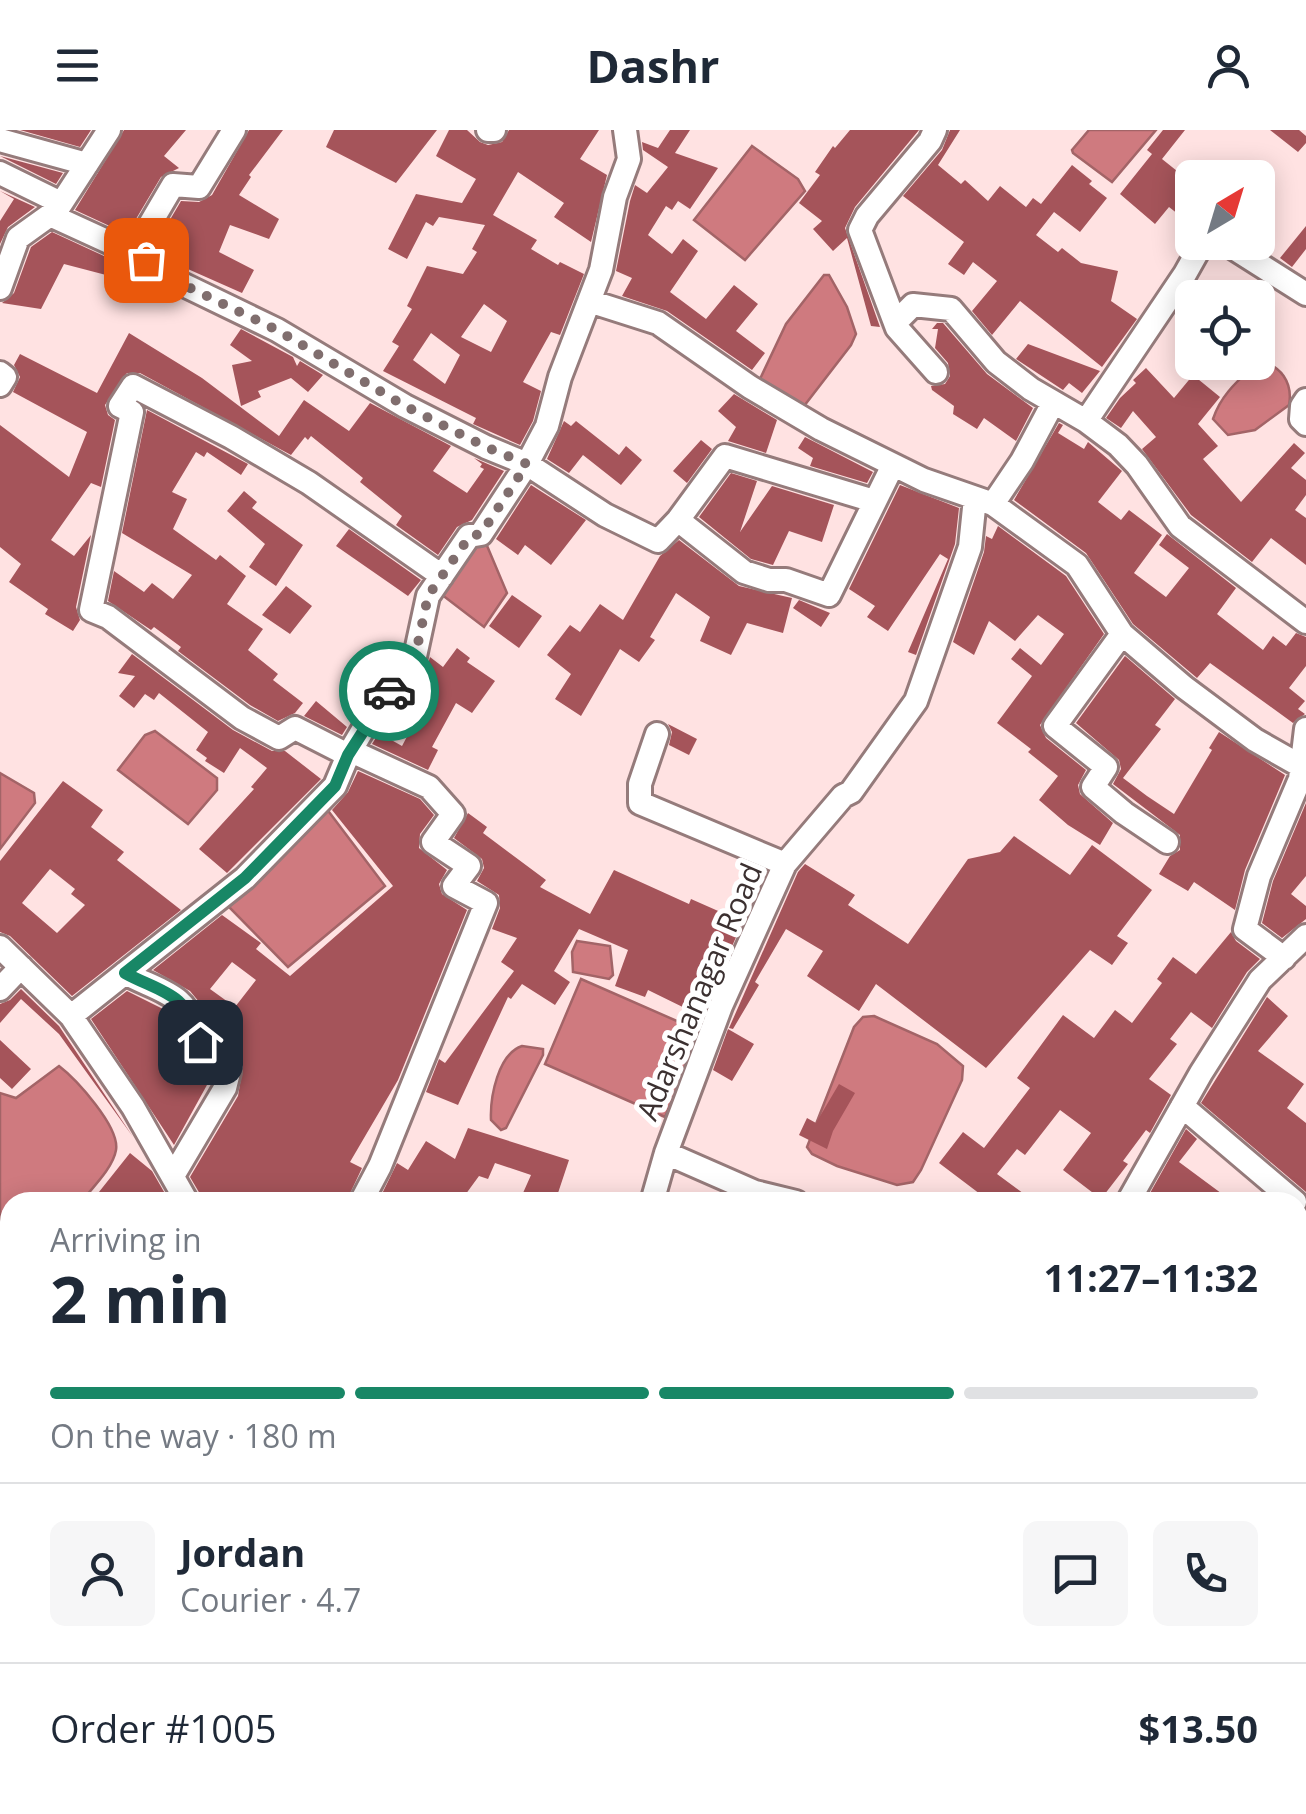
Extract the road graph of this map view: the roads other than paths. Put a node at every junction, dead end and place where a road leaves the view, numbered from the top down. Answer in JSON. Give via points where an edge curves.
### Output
{"nodes":[{"id":1,"x":7,"y":130,"type":"edge"},
{"id":2,"x":109,"y":130,"type":"edge"},
{"id":3,"x":234,"y":130,"type":"edge"},
{"id":4,"x":626,"y":130,"type":"edge"},
{"id":5,"x":934,"y":130,"type":"edge"},
{"id":6,"x":0,"y":140,"type":"edge"},
{"id":7,"x":87,"y":164,"type":"junction"},
{"id":8,"x":0,"y":174,"type":"edge"},
{"id":9,"x":56,"y":209,"type":"junction"},
{"id":10,"x":133,"y":254,"type":"junction"},
{"id":11,"x":1192,"y":260,"type":"edge"},
{"id":12,"x":1252,"y":260,"type":"edge"},
{"id":13,"x":0,"y":288,"type":"edge"},
{"id":14,"x":1306,"y":294,"type":"edge"},
{"id":15,"x":589,"y":301,"type":"junction"},
{"id":16,"x":895,"y":324,"type":"junction"},
{"id":17,"x":936,"y":372,"type":"dead end"},
{"id":18,"x":0,"y":374,"type":"edge"},
{"id":19,"x":0,"y":385,"type":"edge"},
{"id":20,"x":1306,"y":400,"type":"edge"},
{"id":21,"x":1053,"y":403,"type":"junction"},
{"id":22,"x":1086,"y":421,"type":"junction"},
{"id":23,"x":1306,"y":424,"type":"edge"},
{"id":24,"x":527,"y":464,"type":"junction"},
{"id":25,"x":892,"y":465,"type":"junction"},
{"id":26,"x":984,"y":501,"type":"junction"},
{"id":27,"x":874,"y":502,"type":"junction"},
{"id":28,"x":678,"y":520,"type":"junction"},
{"id":29,"x":442,"y":576,"type":"junction"},
{"id":30,"x":1306,"y":622,"type":"edge"},
{"id":31,"x":1122,"y":634,"type":"junction"},
{"id":32,"x":1306,"y":730,"type":"edge"},
{"id":33,"x":657,"y":734,"type":"dead end"},
{"id":34,"x":349,"y":753,"type":"junction"},
{"id":35,"x":1304,"y":767,"type":"edge"},
{"id":36,"x":1168,"y":842,"type":"dead end"},
{"id":37,"x":785,"y":864,"type":"junction"},
{"id":38,"x":1306,"y":936,"type":"edge"},
{"id":39,"x":0,"y":948,"type":"edge"},
{"id":40,"x":1284,"y":958,"type":"junction"},
{"id":41,"x":21,"y":966,"type":"junction"},
{"id":42,"x":125,"y":973,"type":"junction"},
{"id":43,"x":0,"y":989,"type":"edge"},
{"id":44,"x":71,"y":1016,"type":"junction"},
{"id":45,"x":1182,"y":1106,"type":"junction"},
{"id":46,"x":666,"y":1153,"type":"junction"},
{"id":47,"x":172,"y":1176,"type":"junction"},
{"id":48,"x":182,"y":1192,"type":"edge"},
{"id":49,"x":366,"y":1192,"type":"edge"},
{"id":50,"x":655,"y":1192,"type":"edge"},
{"id":51,"x":755,"y":1192,"type":"edge"},
{"id":52,"x":1134,"y":1192,"type":"edge"},
{"id":53,"x":1282,"y":1192,"type":"edge"}],
"edges":[{"from":1,"to":6,"type":"street"},
{"from":2,"to":7,"type":"street"},
{"from":3,"to":10,"type":"street","via":[[199,187],[173,185]]},
{"from":4,"to":15,"type":"street","via":[[629,159]]},
{"from":5,"to":16,"type":"street","via":[[860,230]]},
{"from":6,"to":7,"type":"street"},
{"from":7,"to":9,"type":"street"},
{"from":8,"to":9,"type":"street"},
{"from":9,"to":10,"type":"street"},
{"from":9,"to":13,"type":"street","via":[[18,238]]},
{"from":10,"to":24,"type":"street","via":[[405,406]]},
{"from":11,"to":22,"type":"street"},
{"from":12,"to":14,"type":"street"},
{"from":15,"to":24,"type":"street","via":[[547,426]]},
{"from":15,"to":25,"type":"street","via":[[658,323],[764,396]]},
{"from":16,"to":17,"type":"street"},
{"from":16,"to":21,"type":"street","via":[[913,305],[951,309],[996,362]]},
{"from":18,"to":19,"type":"street"},
{"from":20,"to":23,"type":"street"},
{"from":21,"to":22,"type":"street"},
{"from":21,"to":26,"type":"street","via":[[1022,461]]},
{"from":22,"to":30,"type":"street","via":[[1137,465],[1180,526]]},
{"from":24,"to":28,"type":"street","via":[[658,542]]},
{"from":24,"to":29,"type":"street","via":[[481,534],[470,536]]},
{"from":25,"to":26,"type":"street"},
{"from":25,"to":27,"type":"street"},
{"from":26,"to":31,"type":"street","via":[[1076,565]]},
{"from":26,"to":37,"type":"street","name":"Adarshanagar Road","via":[[916,701],[852,792]]},
{"from":27,"to":28,"type":"street","via":[[725,456]]},
{"from":27,"to":28,"type":"street","via":[[829,595],[744,572]]},
{"from":29,"to":34,"type":"street","via":[[428,596],[414,662]]},
{"from":29,"to":34,"type":"street","via":[[310,483],[183,410],[133,386],[120,406],[132,412],[91,610],[268,734],[279,738],[295,728]]},
{"from":31,"to":35,"type":"street","via":[[1212,710]]},
{"from":31,"to":36,"type":"street","via":[[1055,726],[1106,767],[1093,787]]},
{"from":32,"to":35,"type":"street"},
{"from":33,"to":37,"type":"street","via":[[640,802]]},
{"from":34,"to":42,"type":"street","via":[[335,786],[245,878]]},
{"from":34,"to":49,"type":"street","via":[[430,787],[453,814],[433,842],[470,866],[454,886],[486,903]]},
{"from":35,"to":40,"type":"street","via":[[1245,929]]},
{"from":37,"to":46,"type":"street","name":"Adarshanagar Road","via":[[721,1006]]},
{"from":38,"to":40,"type":"street"},
{"from":39,"to":41,"type":"street"},
{"from":40,"to":45,"type":"street","via":[[1260,980]]},
{"from":41,"to":43,"type":"street"},
{"from":41,"to":44,"type":"street"},
{"from":42,"to":44,"type":"street"},
{"from":42,"to":47,"type":"street","via":[[185,1004],[193,1033],[229,1072]]},
{"from":44,"to":47,"type":"street"},
{"from":45,"to":52,"type":"street"},
{"from":45,"to":53,"type":"street"},
{"from":46,"to":50,"type":"street","name":"Adarshanagar Road"},
{"from":46,"to":51,"type":"street"},
{"from":47,"to":48,"type":"street"}]}
